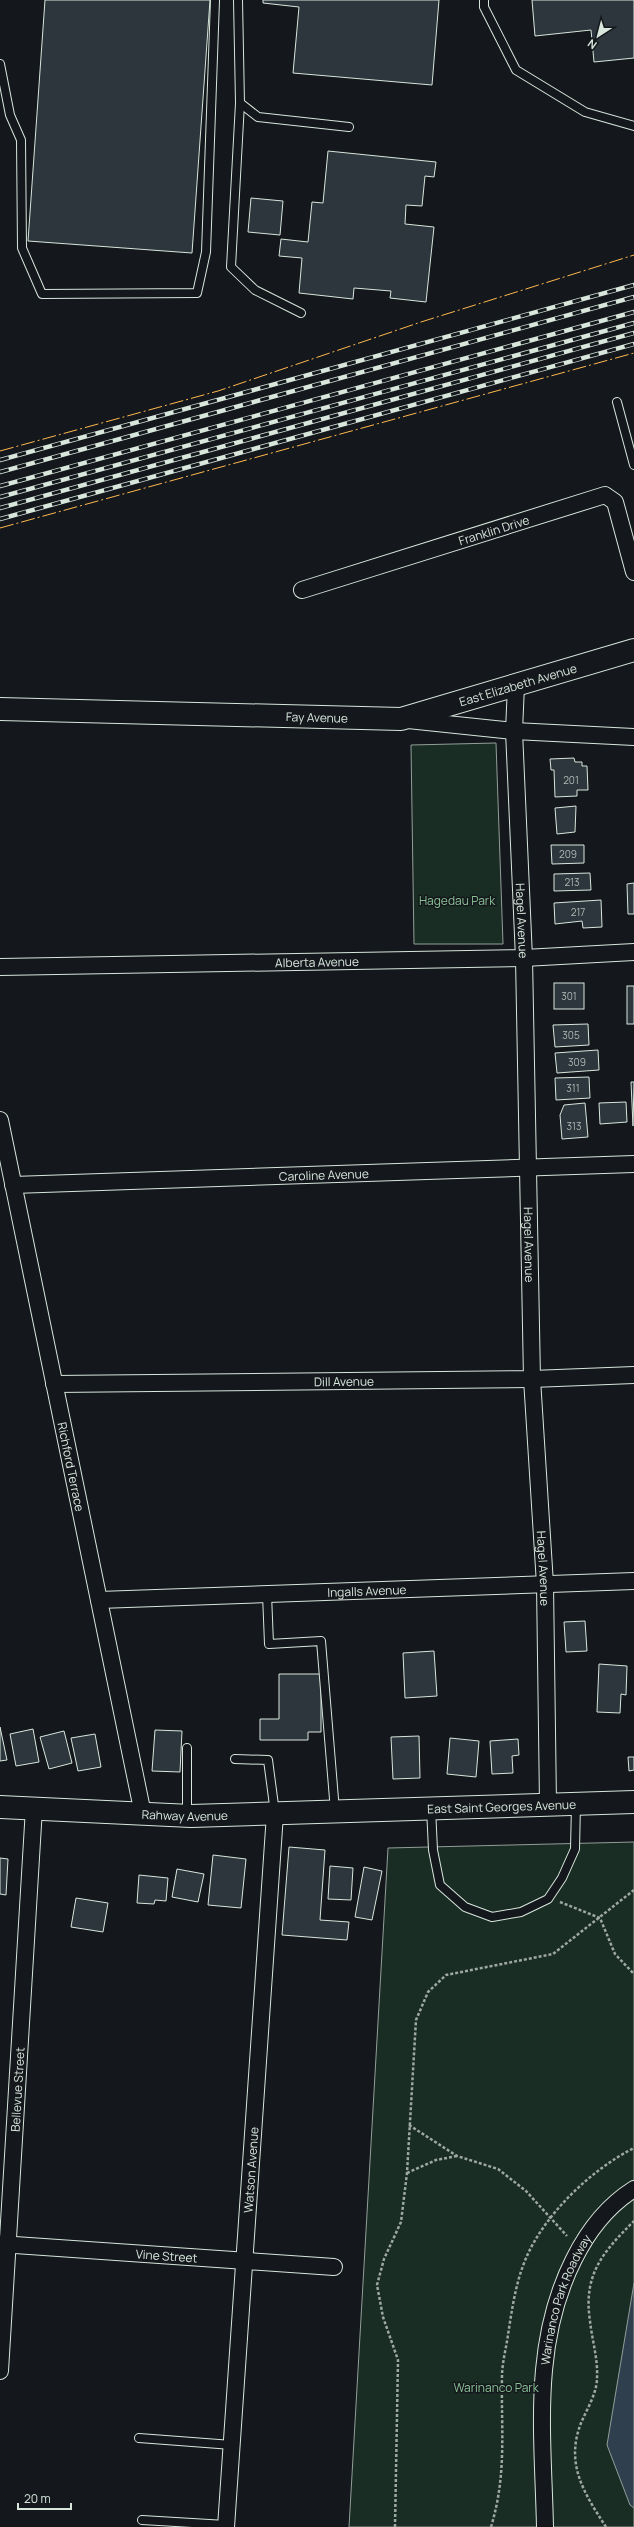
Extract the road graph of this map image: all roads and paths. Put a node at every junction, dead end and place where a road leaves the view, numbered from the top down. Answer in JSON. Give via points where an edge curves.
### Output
{"nodes":[{"id":1,"x":215,"y":0,"type":"edge"},
{"id":2,"x":238,"y":0,"type":"edge"},
{"id":3,"x":484,"y":0,"type":"edge"},
{"id":4,"x":0,"y":64,"type":"edge"},
{"id":5,"x":240,"y":103,"type":"junction"},
{"id":6,"x":634,"y":126,"type":"edge"},
{"id":7,"x":348,"y":127,"type":"dead end"},
{"id":8,"x":301,"y":313,"type":"dead end"},
{"id":9,"x":616,"y":402,"type":"dead end"},
{"id":10,"x":634,"y":466,"type":"edge"},
{"id":11,"x":634,"y":572,"type":"edge"},
{"id":12,"x":302,"y":590,"type":"dead end"},
{"id":13,"x":634,"y":650,"type":"edge"},
{"id":14,"x":516,"y":685,"type":"junction"},
{"id":15,"x":0,"y":709,"type":"edge"},
{"id":16,"x":402,"y":719,"type":"junction"},
{"id":17,"x":514,"y":731,"type":"junction"},
{"id":18,"x":634,"y":737,"type":"edge"},
{"id":19,"x":634,"y":952,"type":"edge"},
{"id":20,"x":524,"y":958,"type":"junction"},
{"id":21,"x":0,"y":966,"type":"edge"},
{"id":22,"x":0,"y":1120,"type":"edge"},
{"id":23,"x":634,"y":1164,"type":"edge"},
{"id":24,"x":5,"y":1167,"type":"edge"},
{"id":25,"x":528,"y":1167,"type":"junction"},
{"id":26,"x":13,"y":1185,"type":"junction"},
{"id":27,"x":634,"y":1375,"type":"edge"},
{"id":28,"x":532,"y":1379,"type":"junction"},
{"id":29,"x":54,"y":1384,"type":"junction"},
{"id":30,"x":634,"y":1581,"type":"edge"},
{"id":31,"x":545,"y":1584,"type":"junction"},
{"id":32,"x":267,"y":1594,"type":"junction"},
{"id":33,"x":99,"y":1600,"type":"junction"},
{"id":34,"x":187,"y":1748,"type":"dead end"},
{"id":35,"x":235,"y":1759,"type":"dead end"},
{"id":36,"x":634,"y":1802,"type":"edge"},
{"id":37,"x":548,"y":1804,"type":"junction"},
{"id":38,"x":576,"y":1804,"type":"junction"},
{"id":39,"x":0,"y":1807,"type":"edge"},
{"id":40,"x":34,"y":1808,"type":"junction"},
{"id":41,"x":431,"y":1808,"type":"junction"},
{"id":42,"x":335,"y":1812,"type":"junction"},
{"id":43,"x":370,"y":1812,"type":"joint"},
{"id":44,"x":143,"y":1814,"type":"junction"},
{"id":45,"x":275,"y":1814,"type":"junction"},
{"id":46,"x":187,"y":1816,"type":"junction"},
{"id":47,"x":634,"y":1890,"type":"edge"},
{"id":48,"x":548,"y":1899,"type":"junction"},
{"id":49,"x":600,"y":1918,"type":"junction"},
{"id":50,"x":634,"y":1974,"type":"edge"},
{"id":51,"x":409,"y":2125,"type":"junction"},
{"id":52,"x":634,"y":2148,"type":"edge"},
{"id":53,"x":457,"y":2156,"type":"junction"},
{"id":54,"x":407,"y":2173,"type":"junction"},
{"id":55,"x":634,"y":2189,"type":"edge"},
{"id":56,"x":551,"y":2217,"type":"junction"},
{"id":57,"x":634,"y":2221,"type":"edge"},
{"id":58,"x":4,"y":2245,"type":"edge"},
{"id":59,"x":579,"y":2248,"type":"junction"},
{"id":60,"x":243,"y":2260,"type":"junction"},
{"id":61,"x":599,"y":2262,"type":"junction"},
{"id":62,"x":334,"y":2267,"type":"dead end"},
{"id":63,"x":0,"y":2371,"type":"edge"},
{"id":64,"x":139,"y":2438,"type":"dead end"},
{"id":65,"x":232,"y":2444,"type":"junction"},
{"id":66,"x":142,"y":2520,"type":"dead end"},
{"id":67,"x":226,"y":2526,"type":"edge"},
{"id":68,"x":395,"y":2527,"type":"edge"},
{"id":69,"x":491,"y":2527,"type":"edge"},
{"id":70,"x":545,"y":2527,"type":"edge"},
{"id":71,"x":606,"y":2527,"type":"edge"}],
"edges":[{"from":1,"to":4,"type":"lane","via":[[206,252],[197,293],[42,294],[22,248],[21,140],[10,115]]},
{"from":2,"to":5,"type":"lane"},
{"from":3,"to":6,"type":"lane","via":[[484,7],[516,70],[585,112]]},
{"from":5,"to":7,"type":"lane","via":[[258,117]]},
{"from":5,"to":8,"type":"lane","via":[[231,267],[255,290]]},
{"from":9,"to":10,"type":"lane"},
{"from":11,"to":12,"type":"street","name":"Franklin Drive","via":[[615,502],[605,495]]},
{"from":13,"to":14,"type":"main road","name":"East Elizabeth Avenue"},
{"from":14,"to":16,"type":"main road","name":"East Elizabeth Avenue"},
{"from":14,"to":17,"type":"street","name":"Hagel Avenue"},
{"from":15,"to":16,"type":"main road","name":"Fay Avenue"},
{"from":16,"to":17,"type":"street","name":"Fay Avenue"},
{"from":17,"to":18,"type":"street","name":"Fay Avenue"},
{"from":17,"to":20,"type":"street","name":"Hagel Avenue"},
{"from":19,"to":20,"type":"street","name":"Alberta Avenue"},
{"from":20,"to":21,"type":"street","name":"Alberta Avenue"},
{"from":20,"to":25,"type":"street","name":"Hagel Avenue"},
{"from":22,"to":24,"type":"street","name":"Richford Terrace"},
{"from":23,"to":25,"type":"street","name":"Caroline Avenue"},
{"from":24,"to":26,"type":"street","name":"Richford Terrace"},
{"from":25,"to":26,"type":"street","name":"Caroline Avenue"},
{"from":25,"to":28,"type":"street","name":"Hagel Avenue"},
{"from":26,"to":29,"type":"street","name":"Richford Terrace"},
{"from":27,"to":28,"type":"street","name":"Dill Avenue"},
{"from":28,"to":29,"type":"street","name":"Dill Avenue"},
{"from":28,"to":31,"type":"street","name":"Hagel Avenue"},
{"from":29,"to":33,"type":"street","name":"Richford Terrace"},
{"from":30,"to":31,"type":"street","name":"Ingalls Avenue"},
{"from":31,"to":32,"type":"street","name":"Ingalls Avenue"},
{"from":31,"to":37,"type":"street","name":"Hagel Avenue"},
{"from":32,"to":33,"type":"street","name":"Ingalls Avenue"},
{"from":32,"to":42,"type":"lane","via":[[269,1644],[321,1641]]},
{"from":33,"to":44,"type":"street","name":"Richford Terrace"},
{"from":34,"to":46,"type":"lane"},
{"from":35,"to":45,"type":"lane","via":[[268,1760]]},
{"from":36,"to":38,"type":"main road","name":"East Saint Georges Avenue"},
{"from":37,"to":38,"type":"main road","name":"East Saint Georges Avenue"},
{"from":37,"to":41,"type":"main road","name":"East Saint Georges Avenue"},
{"from":38,"to":48,"type":"lane","via":[[575,1849],[562,1878]]},
{"from":39,"to":40,"type":"main road","name":"Rahway Avenue"},
{"from":40,"to":44,"type":"main road","name":"Rahway Avenue"},
{"from":40,"to":58,"type":"street","name":"Bellevue Street"},
{"from":41,"to":43,"type":"main road","name":"East Saint Georges Avenue"},
{"from":41,"to":48,"type":"lane","via":[[433,1850],[440,1885],[465,1907],[492,1917],[521,1912]]},
{"from":42,"to":43,"type":"main road","name":"Rahway Avenue"},
{"from":42,"to":45,"type":"main road","name":"Rahway Avenue"},
{"from":44,"to":46,"type":"main road","name":"Rahway Avenue"},
{"from":45,"to":46,"type":"main road","name":"Rahway Avenue"},
{"from":45,"to":60,"type":"street","name":"Watson Avenue"},
{"from":47,"to":49,"type":"path"},
{"from":48,"to":49,"type":"path"},
{"from":49,"to":50,"type":"path","via":[[615,1954]]},
{"from":49,"to":51,"type":"path","via":[[553,1954],[446,1975],[428,1992],[416,2020]]},
{"from":51,"to":53,"type":"path"},
{"from":51,"to":54,"type":"path"},
{"from":52,"to":56,"type":"path","via":[[581,2184]]},
{"from":53,"to":54,"type":"path","via":[[436,2160]]},
{"from":53,"to":56,"type":"path","via":[[498,2169],[526,2191]]},
{"from":54,"to":68,"type":"path","via":[[401,2222],[384,2259],[377,2285],[383,2317],[398,2360]]},
{"from":55,"to":59,"type":"street","name":"Warinanco Park Roadway","via":[[613,2205],[586,2234]]},
{"from":56,"to":59,"type":"path"},
{"from":56,"to":69,"type":"path","via":[[527,2256],[513,2302],[502,2375],[504,2460],[498,2505]]},
{"from":57,"to":61,"type":"path","via":[[608,2246]]},
{"from":58,"to":60,"type":"street","name":"Vine Street"},
{"from":58,"to":63,"type":"street","name":"Bellevue Street"},
{"from":59,"to":61,"type":"path"},
{"from":59,"to":70,"type":"street","name":"Warinanco Park Roadway","via":[[560,2286],[546,2340],[541,2393]]},
{"from":60,"to":62,"type":"street","name":"Vine Street"},
{"from":60,"to":65,"type":"street","name":"Watson Avenue"},
{"from":61,"to":71,"type":"path","via":[[594,2270],[587,2296],[598,2360],[597,2380],[576,2436],[576,2461],[582,2489]]},
{"from":64,"to":65,"type":"lane"},
{"from":65,"to":67,"type":"street","name":"Watson Avenue"},
{"from":66,"to":67,"type":"lane"}]}
